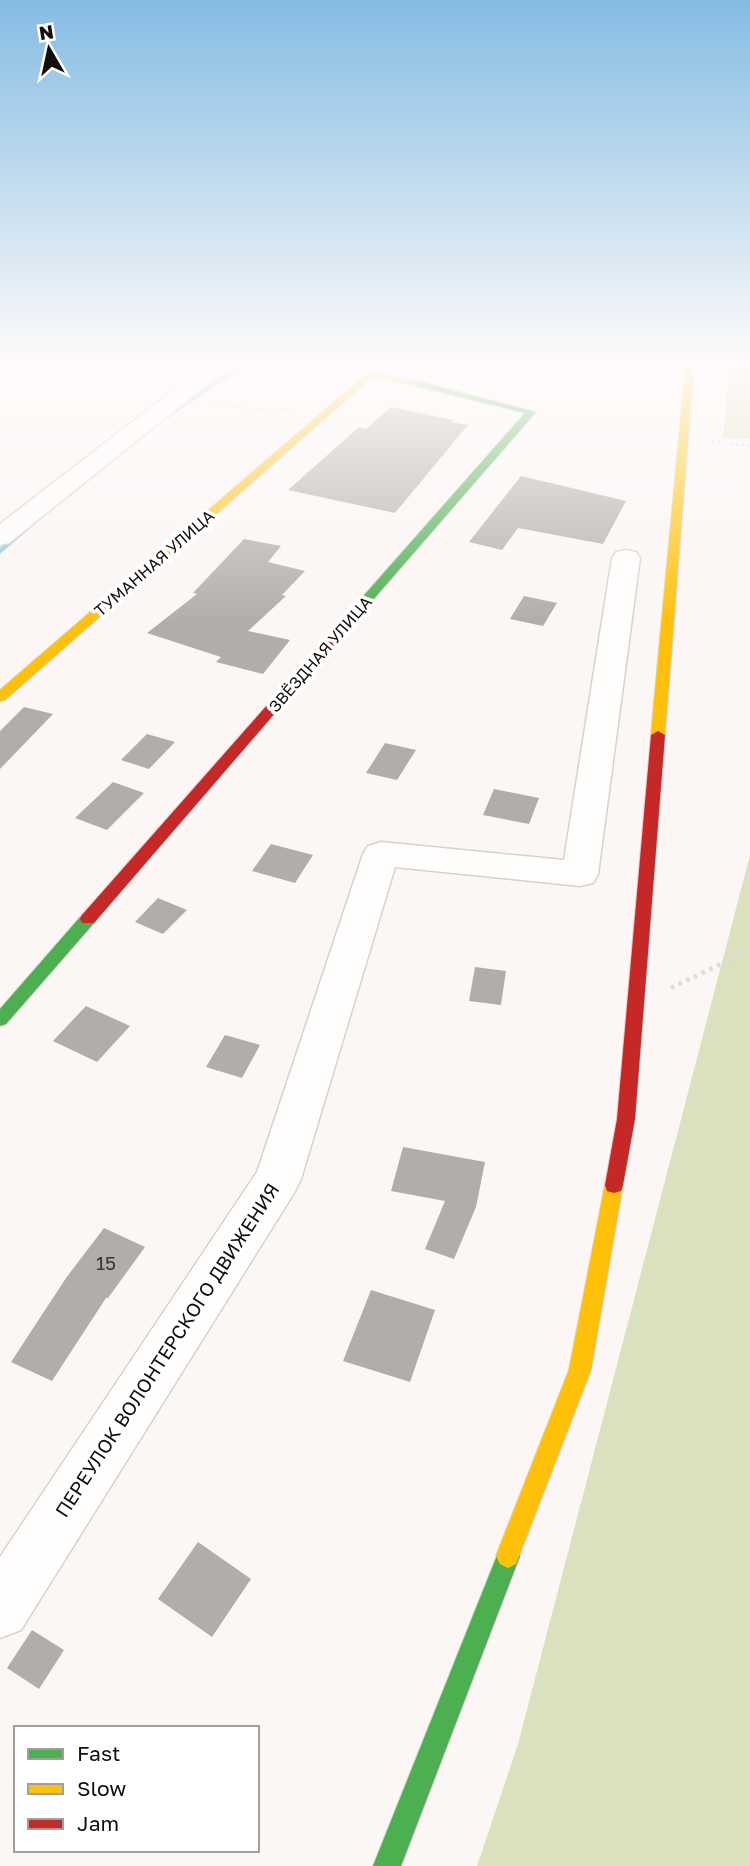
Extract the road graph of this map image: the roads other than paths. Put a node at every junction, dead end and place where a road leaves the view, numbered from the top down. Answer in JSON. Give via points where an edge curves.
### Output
{"nodes":[{"id":1,"x":113,"y":449,"type":"edge"},
{"id":2,"x":284,"y":449,"type":"edge"},
{"id":3,"x":499,"y":449,"type":"edge"},
{"id":4,"x":683,"y":449,"type":"edge"},
{"id":5,"x":0,"y":537,"type":"edge"},
{"id":6,"x":626,"y":558,"type":"dead end"},
{"id":7,"x":0,"y":697,"type":"edge"},
{"id":8,"x":0,"y":1020,"type":"edge"},
{"id":9,"x":0,"y":1609,"type":"edge"},
{"id":10,"x":387,"y":1866,"type":"edge"}],
"edges":[{"from":1,"to":5,"type":"street"},
{"from":2,"to":7,"type":"street","name":"ТУМАННАЯ УЛИЦА"},
{"from":3,"to":8,"type":"street","name":"ЗВЁЗДНАЯ УЛИЦА"},
{"from":4,"to":10,"type":"street","via":[[626,1119],[580,1370]]},
{"from":6,"to":9,"type":"street","name":"ПЕРЕУЛОК ВОЛОНТЕРСКОГО ДВИЖЕНИЯ","via":[[580,874],[381,854],[278,1179]]}]}
